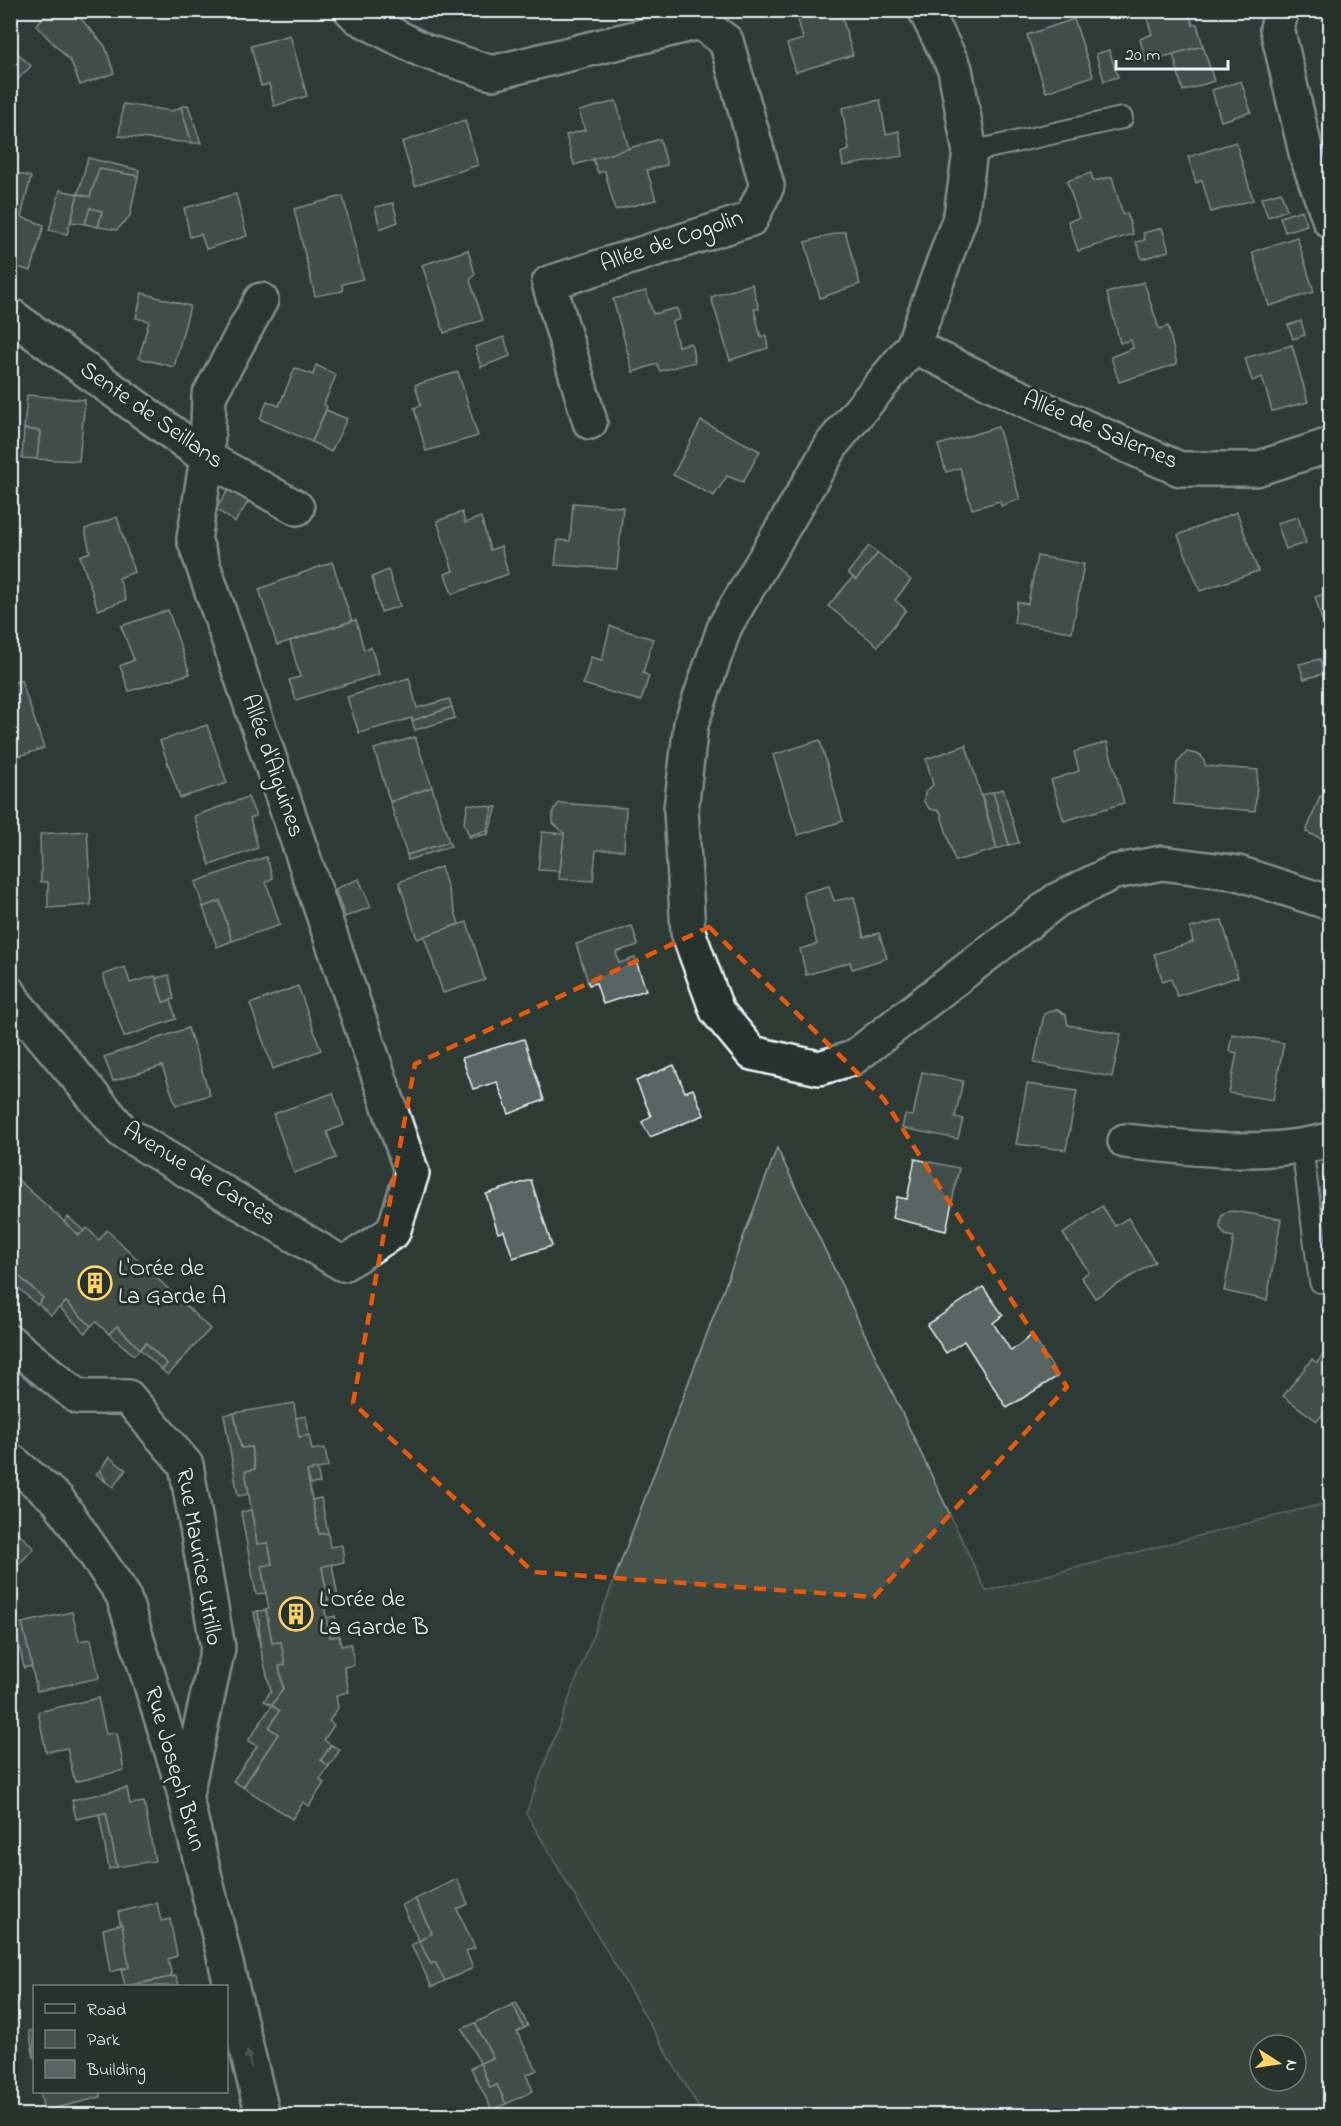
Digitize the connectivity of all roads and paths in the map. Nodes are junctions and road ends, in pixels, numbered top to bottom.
1 (351, 10) edge
2 (925, 10) edge
3 (1282, 10) edge
4 (1122, 118) dead end
5 (970, 152) junction
6 (1330, 221) edge
7 (261, 300) dead end
8 (10, 315) edge
9 (913, 346) junction
10 (590, 422) dead end
11 (1330, 445) edge
12 (207, 458) junction
13 (297, 508) dead end
14 (1330, 903) edge
15 (10, 994) edge
16 (1125, 1141) dead end
17 (1316, 1144) edge
18 (393, 1232) joint
19 (1320, 1282) dead end
20 (10, 1342) edge
21 (10, 1460) edge
22 (185, 1798) junction
23 (263, 2115) edge

1 - 10 street, Allée de Cogolin
2 - 5 street
3 - 6 street
4 - 5 lane
5 - 9 street
7 - 12 street, Allée d'Aiguines
8 - 12 street, Sente de Seillans
9 - 11 street, Allée de Salernes
9 - 14 street
12 - 13 street, Sente de Seillans
12 - 18 street, Allée d'Aiguines
15 - 18 street, Avenue de Carcès
16 - 17 street
17 - 19 lane
20 - 22 street, Rue Maurice Utrillo
21 - 22 street, Rue Joseph Brun
23 -> 22 street, Rue Joseph Brun

